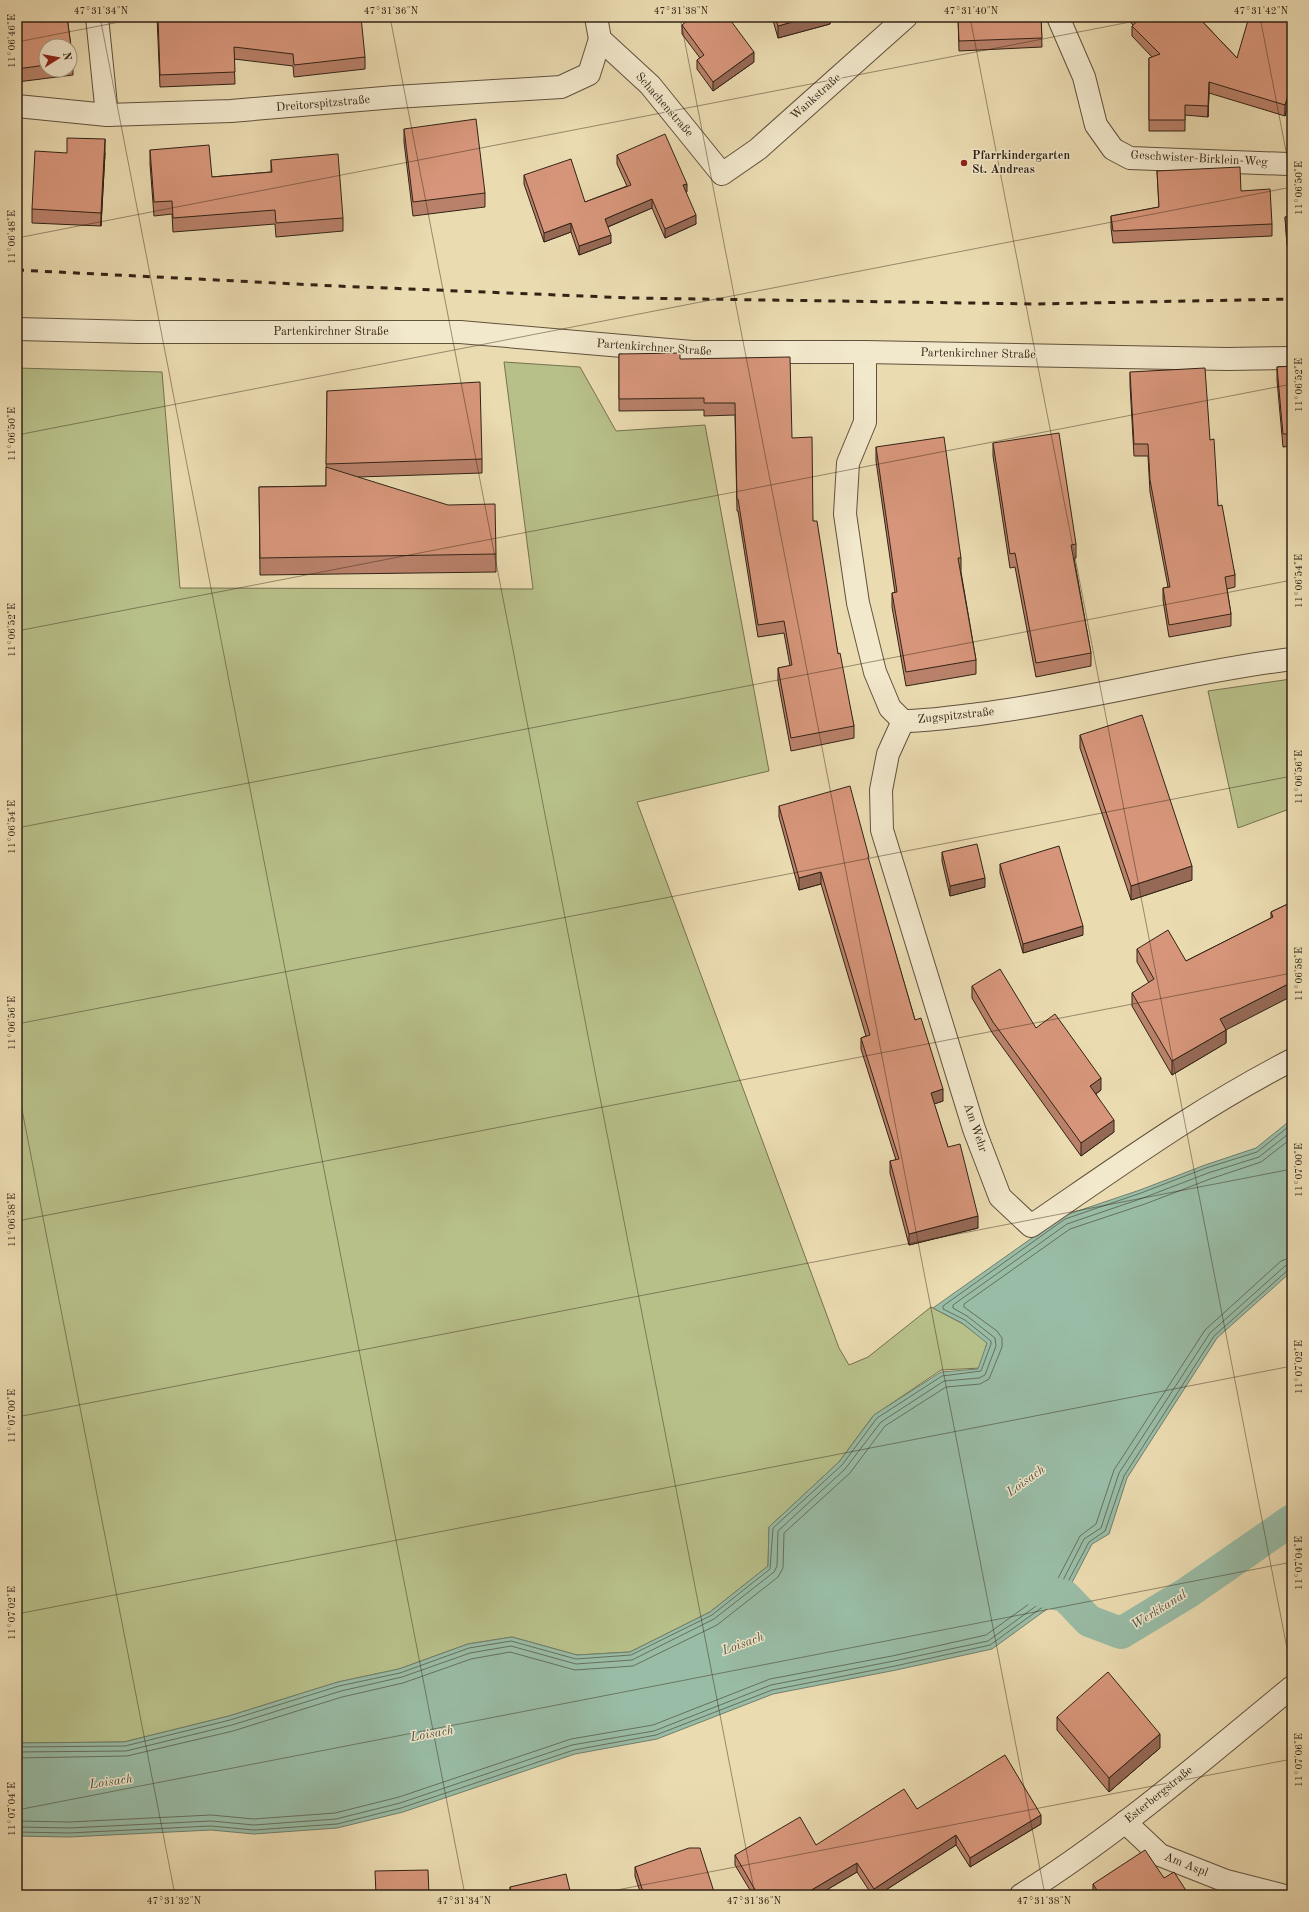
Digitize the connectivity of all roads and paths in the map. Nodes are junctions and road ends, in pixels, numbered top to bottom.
1 (97, 17) edge
2 (596, 17) edge
3 (906, 17) edge
4 (1058, 17) edge
5 (600, 39) junction
6 (17, 106) edge
7 (107, 115) junction
8 (1288, 164) dead end
9 (722, 174) joint
10 (17, 329) edge
11 (865, 352) junction
12 (1292, 358) edge
13 (1292, 659) edge
14 (903, 721) junction
15 (1292, 1060) edge
16 (1292, 1687) edge
17 (1125, 1822) junction
18 (1021, 1895) edge
19 (1281, 1895) edge

1 - 7 street
2 - 5 street
3 - 9 street, Wankstraße
4 - 8 street, Geschwister-Birklein-Weg
5 - 7 street, Dreitorspitzstraße
5 - 9 street, Schachenstraße
6 - 7 street, Dreitorspitzstraße
10 - 11 street, Partenkirchner Straße
11 - 12 street, Partenkirchner Straße
11 - 14 street, Zugspitzstraße
13 - 14 street, Zugspitzstraße
14 - 15 street, Am Wehr
16 - 17 street, Esterbergstraße
17 - 18 street, Esterbergstraße
17 - 19 street, Am Aspl

